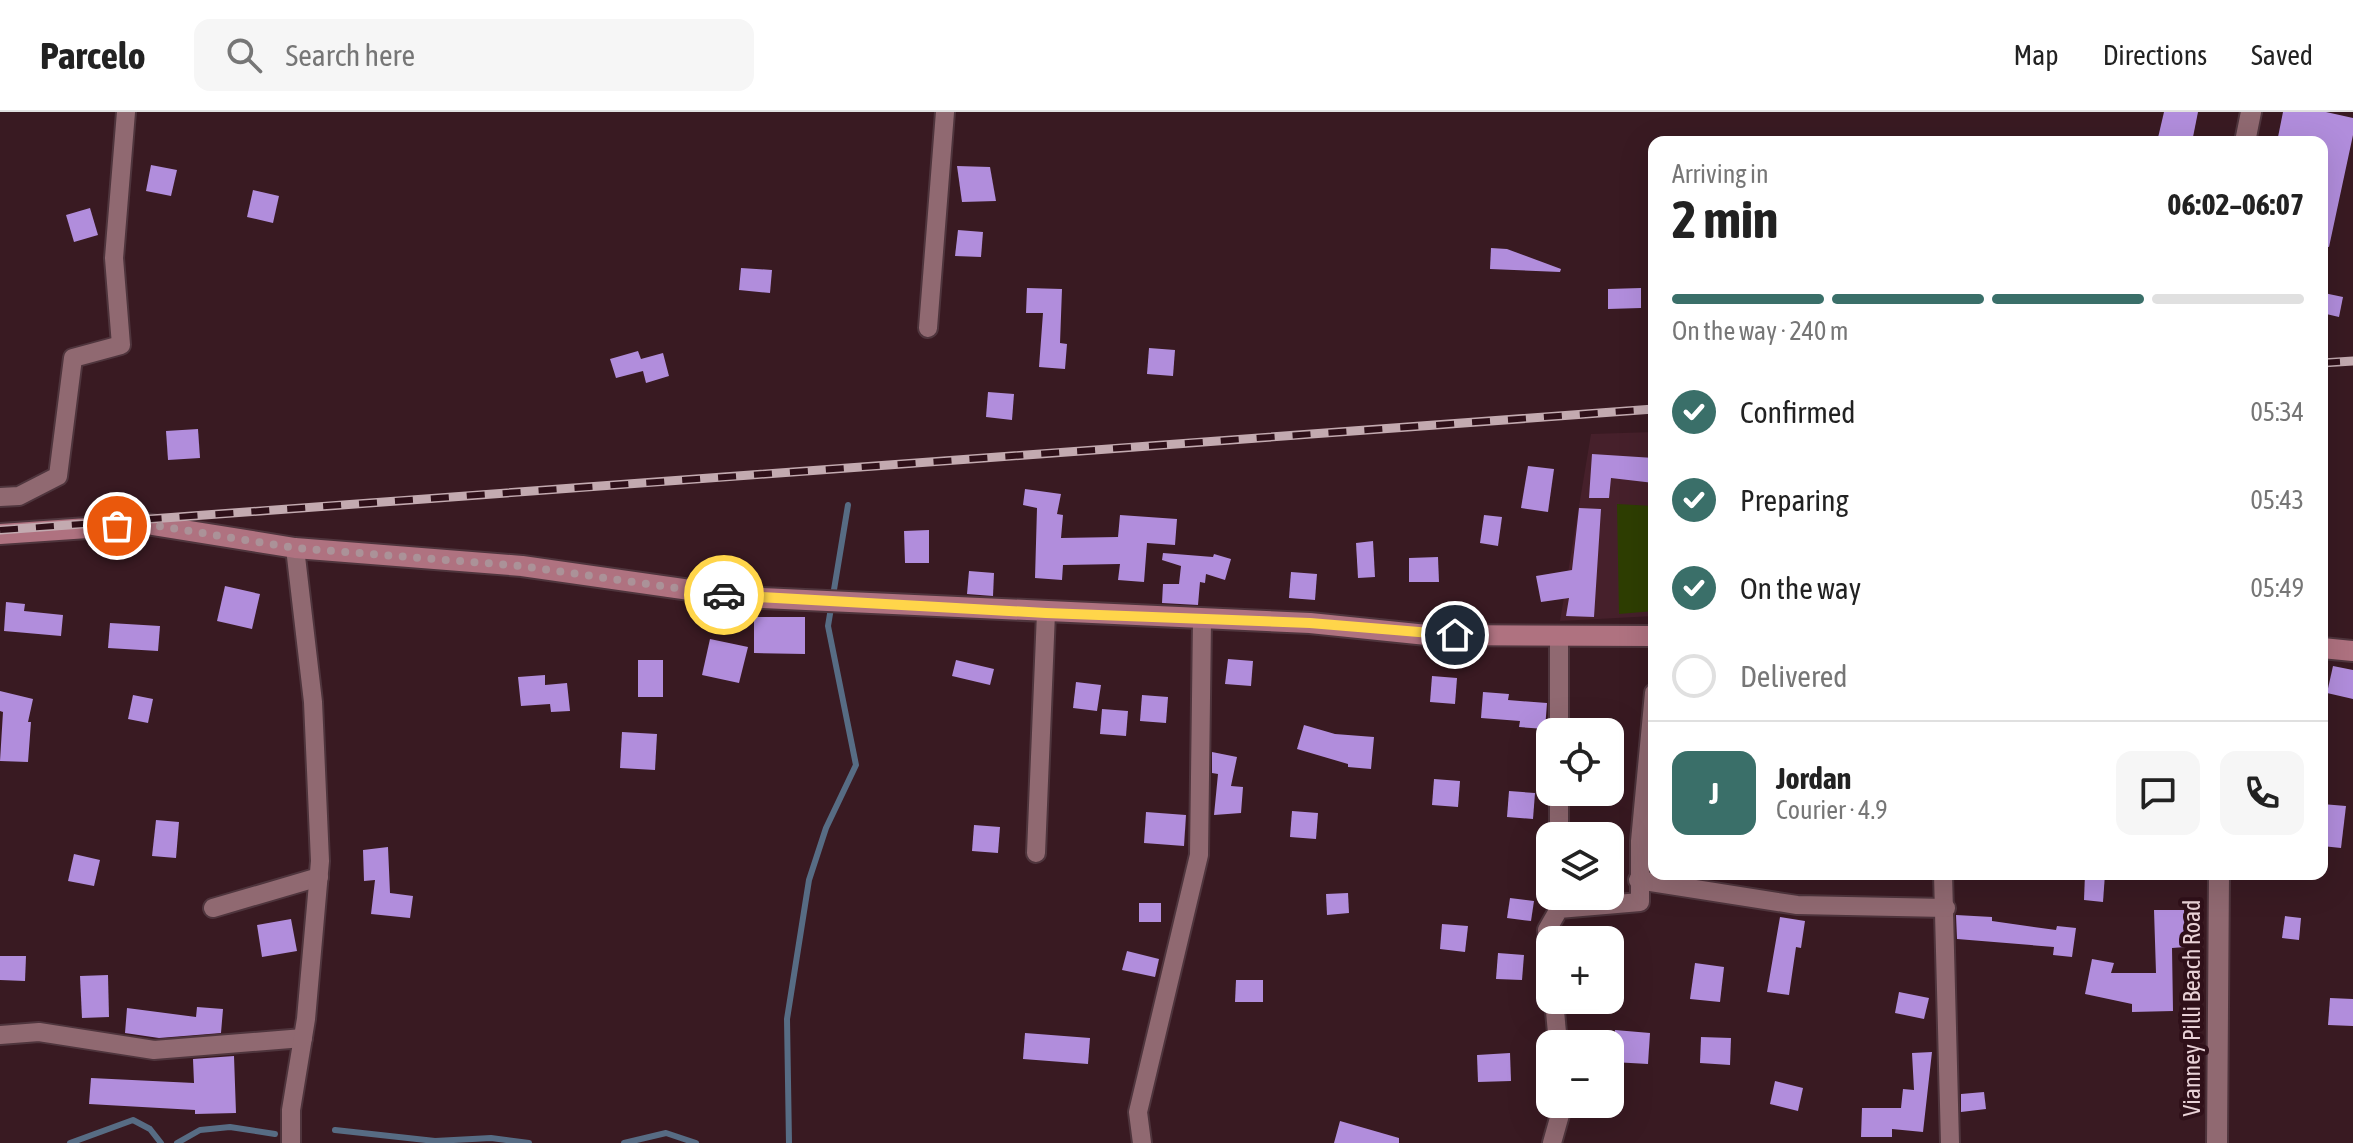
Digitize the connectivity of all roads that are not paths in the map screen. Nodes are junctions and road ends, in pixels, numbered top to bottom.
1 (126, 112) edge
2 (945, 112) edge
3 (2251, 112) edge
4 (2246, 136) edge
5 (928, 328) dead end
6 (0, 497) edge
7 (0, 534) edge
8 (295, 548) junction
9 (1046, 613) junction
10 (1202, 621) junction
11 (1559, 636) junction
12 (1648, 636) edge
13 (2328, 649) edge
14 (2353, 651) edge
15 (1559, 718) edge
16 (1648, 763) edge
17 (1036, 853) dead end
18 (319, 877) junction
19 (1638, 880) junction
20 (1944, 880) edge
21 (2219, 880) edge
22 (1624, 902) edge
23 (213, 908) dead end
24 (1946, 908) junction
25 (0, 1035) edge
26 (303, 1038) junction
27 (1559, 1118) edge
28 (291, 1143) edge
29 (1142, 1143) edge
30 (1552, 1143) edge
31 (1950, 1143) edge
32 (2217, 1143) edge

1 - 6 street
2 - 5 street
3 - 4 street
7 - 8 main road
8 - 9 main road
8 - 18 street
9 - 10 main road
9 - 17 street
10 - 11 main road
10 - 29 street
11 - 12 main road
11 - 15 street
13 - 14 main road
16 - 19 street
18 - 23 street
18 - 26 street
19 - 22 street
19 - 24 street
20 - 24 street
21 - 32 street, Vianney Pilli Beach Road
24 - 31 street
25 - 26 street
26 - 28 street
27 - 30 street

